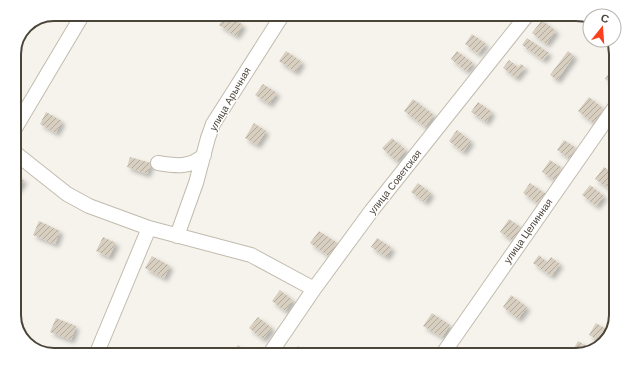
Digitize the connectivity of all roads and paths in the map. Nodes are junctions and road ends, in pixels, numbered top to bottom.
1 (79, 21) edge
2 (278, 21) edge
3 (522, 21) edge
4 (609, 116) edge
5 (21, 118) edge
6 (204, 155) junction
7 (21, 158) edge
8 (158, 163) dead end
9 (149, 228) junction
10 (177, 236) junction
11 (314, 289) junction
12 (99, 348) edge
13 (274, 348) edge
14 (447, 348) edge

1 - 5 street
2 - 6 street, улица Арычная
3 - 11 street, улица Советская
4 - 14 street, улица Целинная
6 - 8 street
6 - 10 street, улица Арычная
7 - 9 street
9 - 10 street
9 - 12 street
10 - 11 street
11 - 13 street, улица Советская

